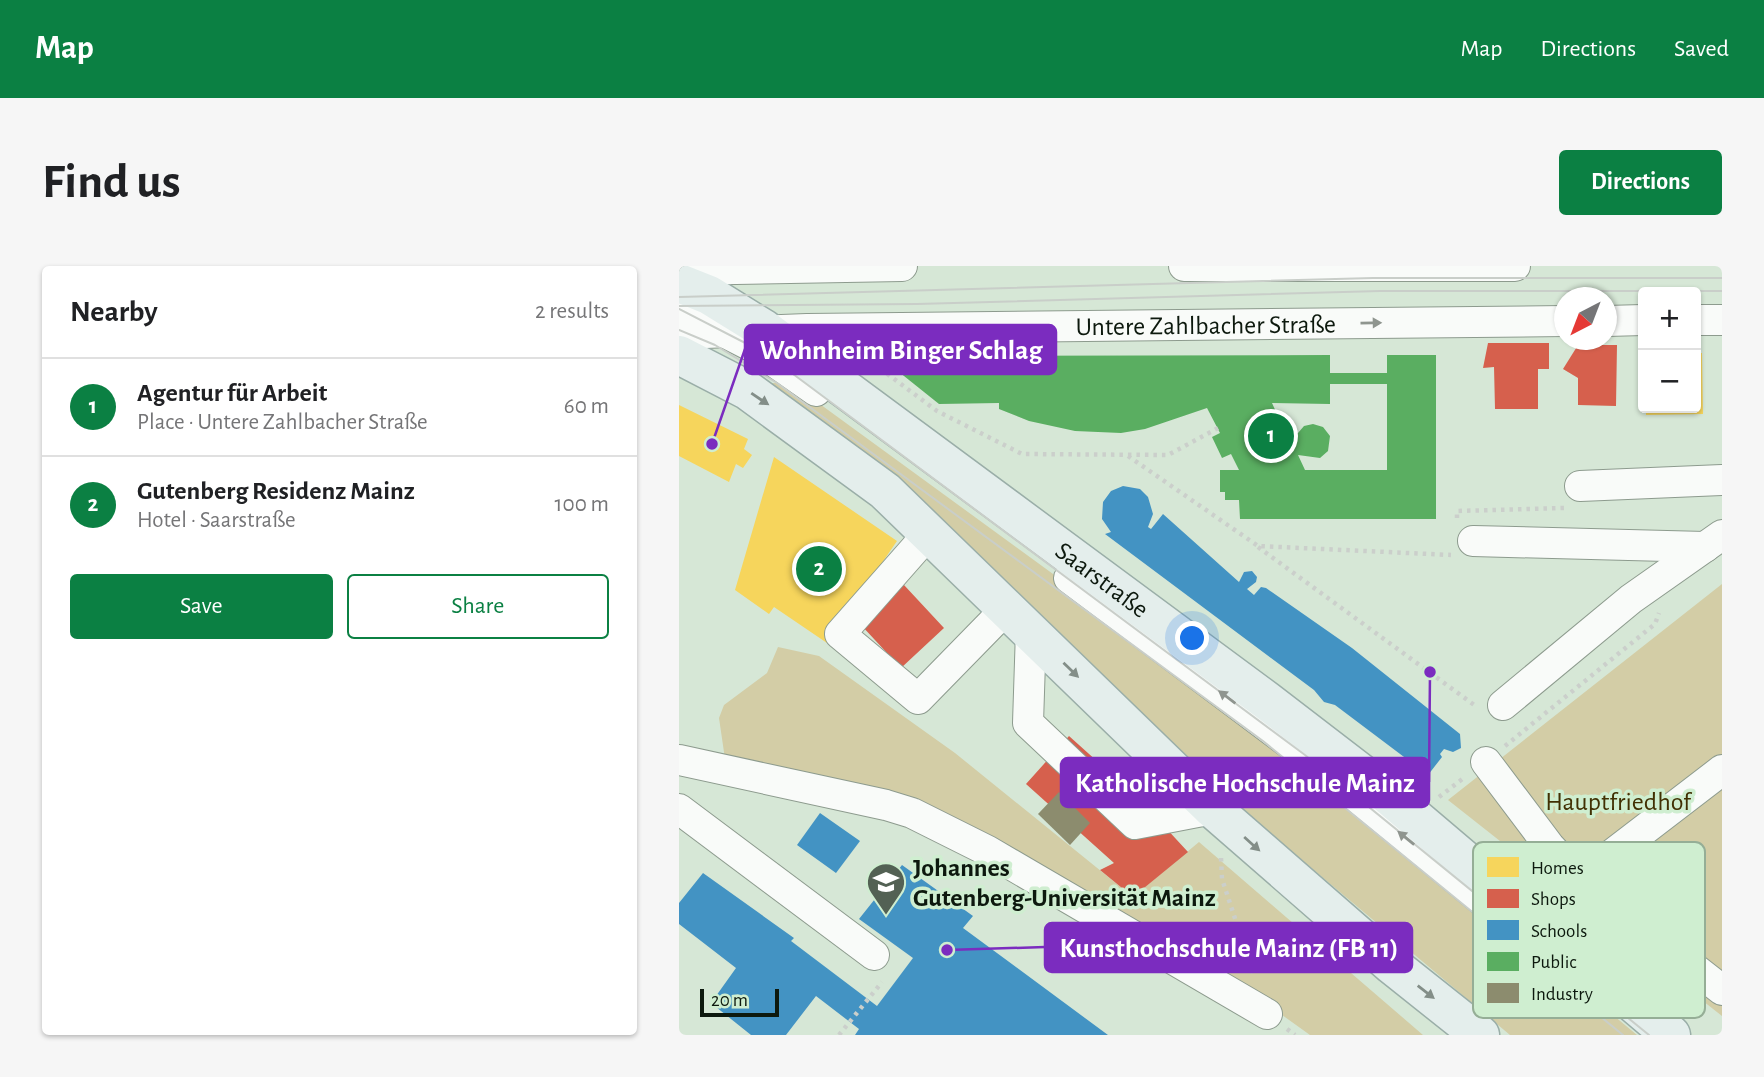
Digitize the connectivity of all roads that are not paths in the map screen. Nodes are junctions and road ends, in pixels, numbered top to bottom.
1 (902, 266) edge
2 (1184, 266) edge
3 (1515, 266) edge
4 (679, 270) edge
5 (679, 283) edge
6 (679, 309) edge
7 (1638, 320) edge
8 (1701, 320) edge
9 (1722, 320) edge
10 (1554, 321) edge
11 (1617, 321) edge
12 (764, 329) junction
13 (723, 331) junction
14 (679, 334) edge
15 (679, 355) edge
16 (1722, 480) edge
17 (1578, 497) road end
18 (929, 533) junction
19 (1462, 539) road end
20 (1714, 541) edge
21 (1019, 620) junction
22 (1503, 705) road end
23 (679, 760) edge
24 (1486, 762) road end
25 (1722, 770) edge
26 (679, 809) edge
27 (1213, 809) junction
28 (1546, 842) edge
29 (1628, 842) edge
30 (1473, 867) edge
31 (1473, 892) edge
32 (874, 955) dead end
33 (1705, 977) edge
34 (1722, 990) edge
35 (1267, 1014) road end
36 (1628, 1018) edge
37 (1651, 1018) edge
38 (1480, 1035) edge
39 (1649, 1035) edge
40 (1671, 1035) edge

1 - 4 street
2 - 3 street
5 - 12 main road, Saarstraße
6 - 13 street, Saarstraße
7 - 11 street
8 - 9 street
12 -> 10 street, Untere Zahlbacher Straße
12 - 13 street, Untere Zahlbacher Straße
12 - 30 main road, Saarstraße
13 - 14 street, Untere Zahlbacher Straße
31 -> 13 street, Saarstraße
15 -> 18 main road
16 - 17 street
18 - 21 main road
18 - 21 street
19 - 20 street
20 - 22 street
21 -> 27 main road
21 - 27 street
23 - 35 street
24 - 28 street
25 - 29 street
26 - 32 street
27 -> 38 main road
33 - 34 street
39 -> 36 street, Saarstraße
37 - 40 main road, Saarstraße

